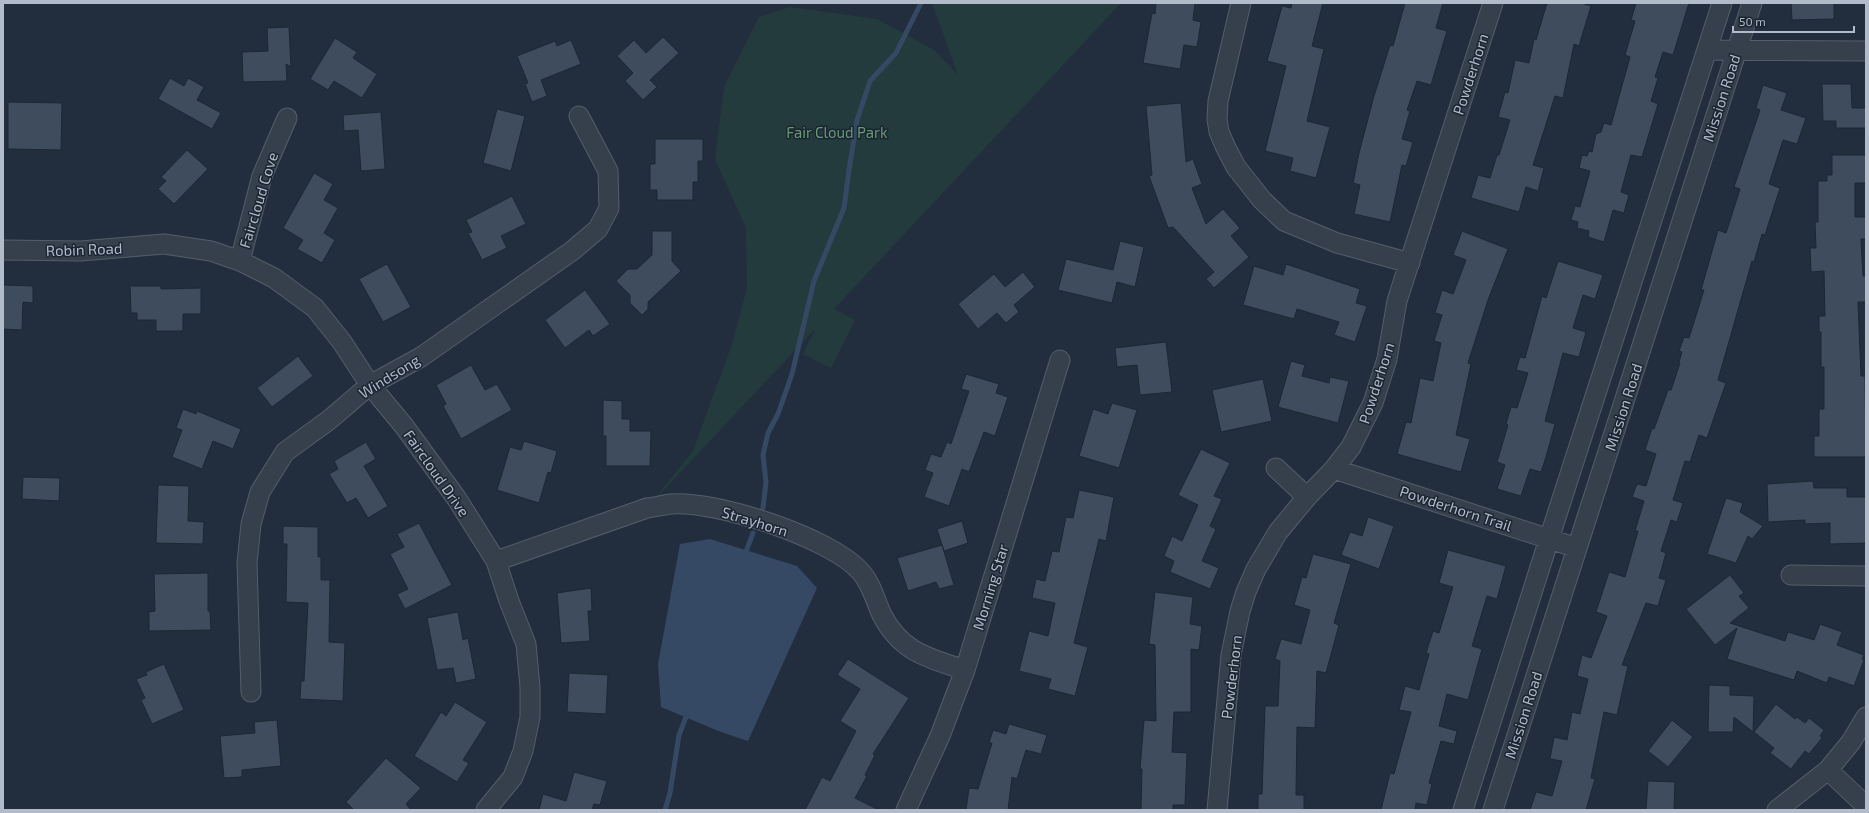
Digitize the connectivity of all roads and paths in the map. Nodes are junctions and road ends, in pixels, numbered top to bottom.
1 (1241, 3) edge
2 (1493, 3) edge
3 (1722, 3) edge
4 (1752, 3) edge
5 (1707, 50) junction
6 (1736, 50) junction
7 (1866, 52) edge
8 (579, 116) dead end
9 (287, 118) dead end
10 (164, 244) joint
11 (3, 250) edge
12 (240, 261) junction
13 (1410, 263) junction
14 (1635, 276) junction
15 (1662, 284) junction
16 (1060, 360) dead end
17 (370, 385) junction
18 (1276, 468) dead end
19 (1334, 469) junction
20 (1307, 497) junction
21 (1549, 538) junction
22 (1577, 548) junction
23 (496, 561) junction
24 (1791, 575) dead end
25 (1866, 576) edge
26 (965, 670) junction
27 (251, 692) dead end
28 (1866, 717) edge
29 (1828, 770) junction
30 (1866, 806) edge
31 (486, 810) edge
32 (906, 810) edge
33 (1217, 810) edge
34 (1464, 810) edge
35 (1493, 810) edge
36 (1777, 810) edge

1 - 13 street
2 - 13 street, Powderhorn
3 - 5 street, Mission Road
4 - 6 street, Mission Road
5 - 6 street
5 - 14 street, Mission Road
6 - 7 street
6 - 15 street, Mission Road
8 - 17 street, Windsong
9 - 12 street, Faircloud Cove
10 - 11 street, Robin Road
10 - 12 street, Faircloud Drive
12 - 17 street, Faircloud Drive
13 - 19 street, Powderhorn
14 - 15 street
14 - 21 street, Mission Road
15 - 22 street, Mission Road
16 - 26 street, Morning Star
17 - 23 street, Faircloud Drive
17 - 27 street, Windsong
18 - 20 street
19 - 20 street, Powderhorn
19 - 21 street, Powderhorn Trail
20 - 33 street, Powderhorn
21 - 22 street, Powderhorn Trail
21 - 34 street, Mission Road
22 - 35 street, Mission Road
23 - 26 street, Strayhorn
23 - 31 street, Faircloud Drive
24 - 25 street
26 - 32 street, Morning Star
28 - 29 street
29 - 30 street
29 - 36 street

